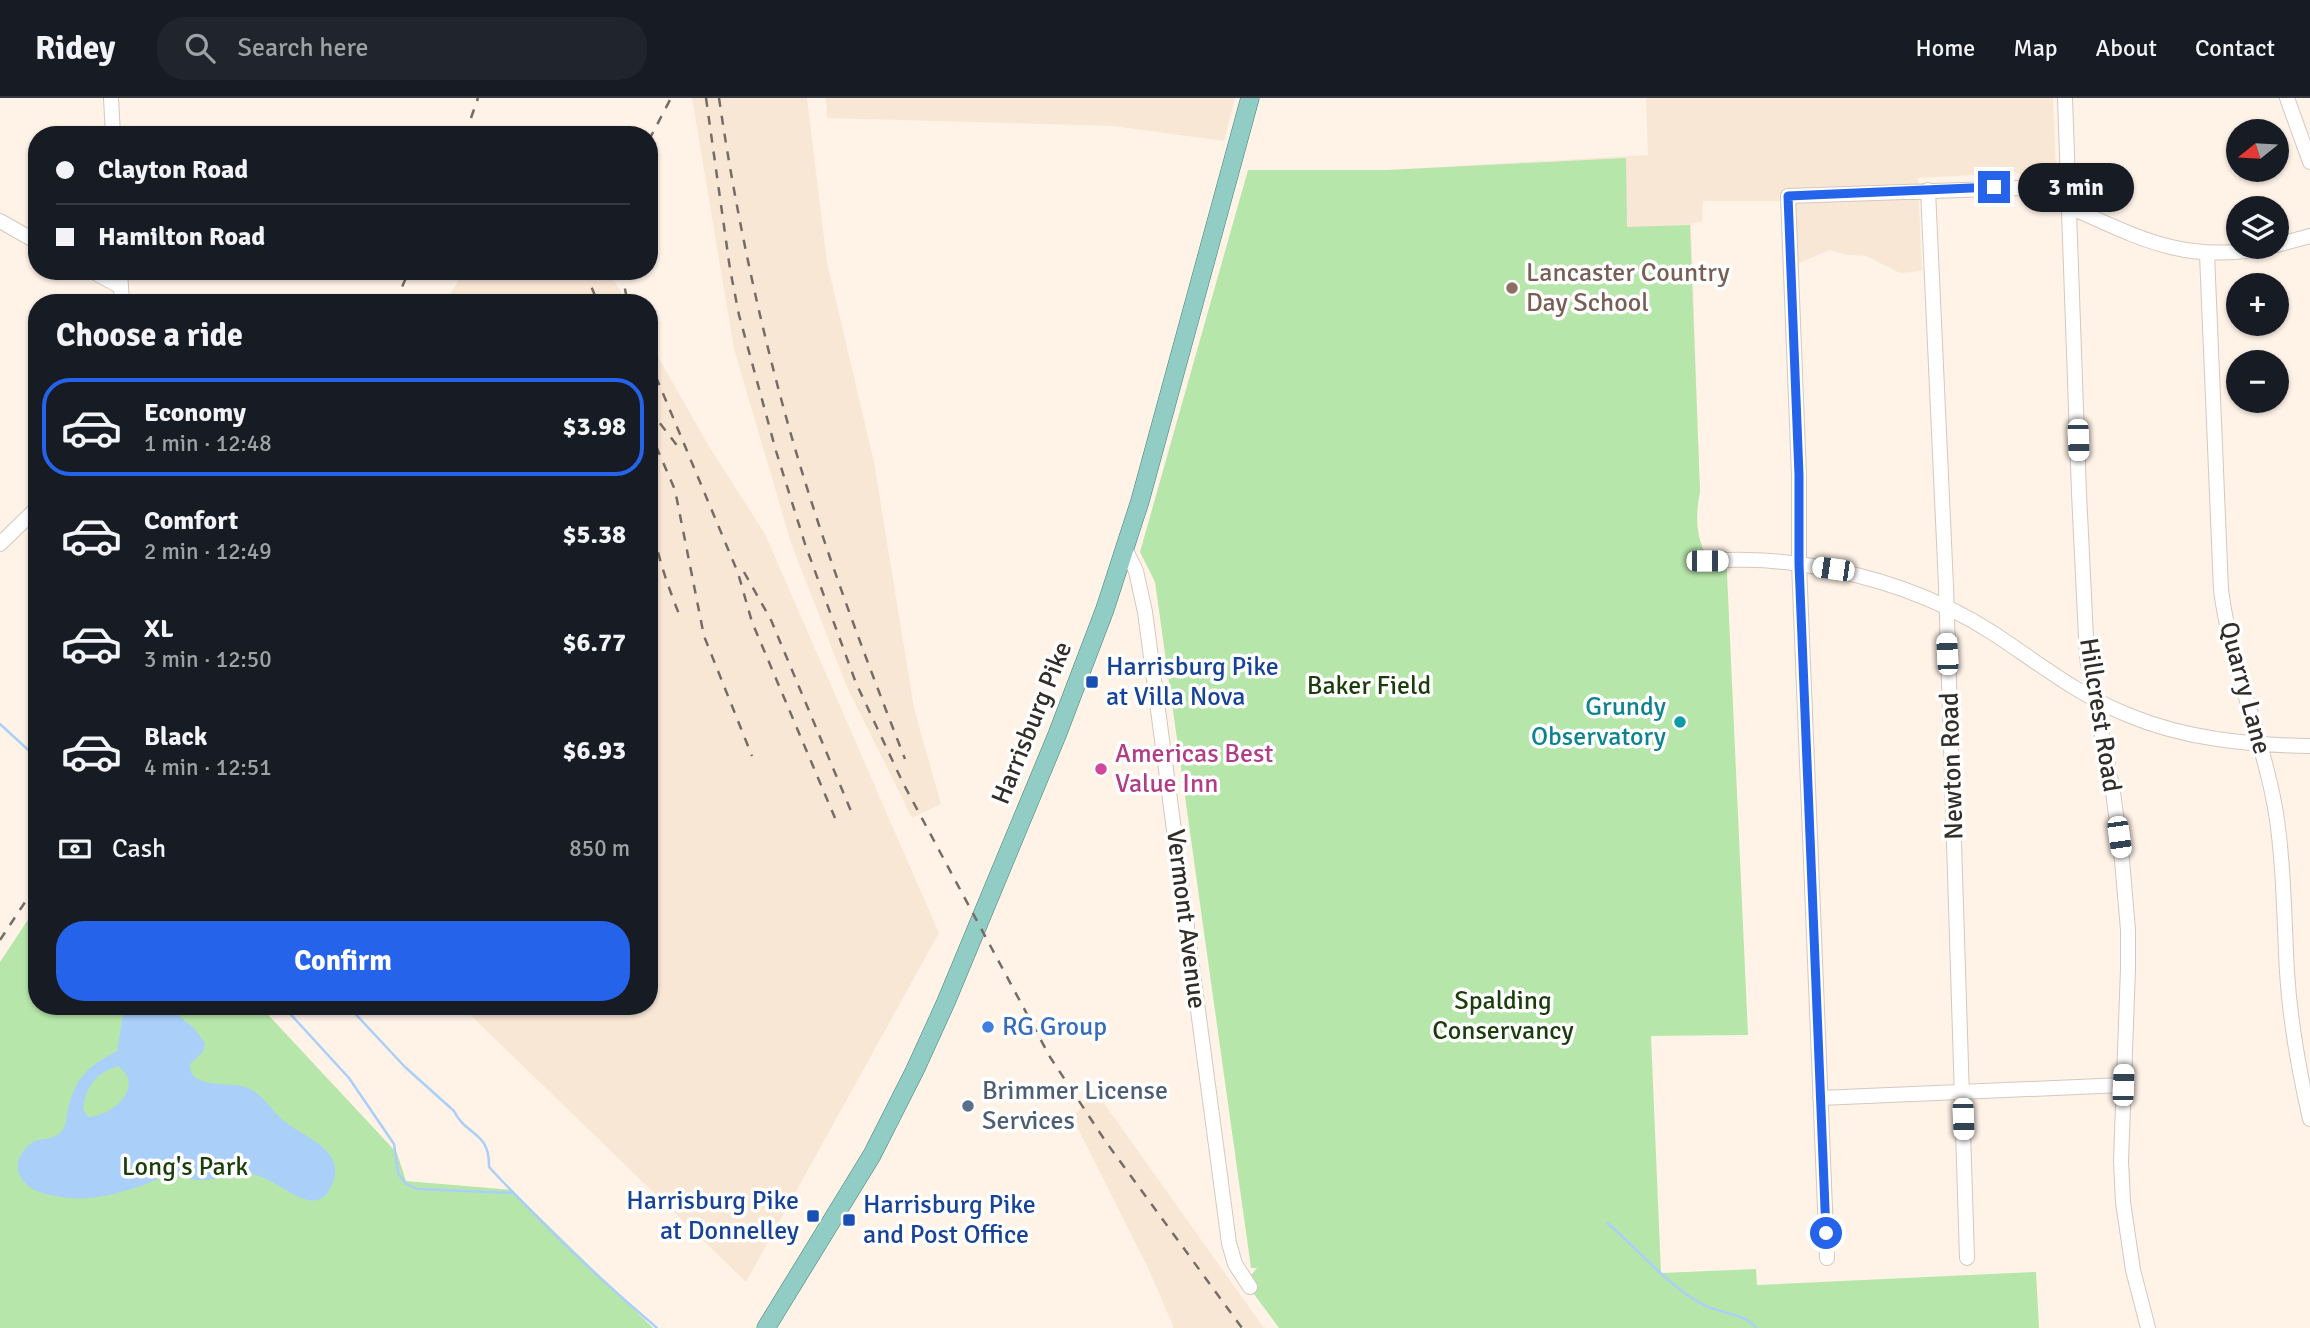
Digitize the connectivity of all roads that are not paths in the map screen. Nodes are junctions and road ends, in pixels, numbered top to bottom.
1 (111, 98) edge
2 (1250, 98) edge
3 (2065, 98) edge
4 (2287, 98) edge
5 (113, 126) edge
6 (2310, 162) edge
7 (1928, 190) junction
8 (2069, 203) junction
9 (0, 221) edge
10 (2310, 236) edge
11 (28, 237) edge
12 (2289, 242) edge
13 (2226, 253) edge
14 (2207, 254) junction
15 (108, 280) edge
16 (121, 280) edge
17 (121, 287) junction
18 (121, 294) edge
19 (28, 517) edge
20 (0, 544) edge
21 (1125, 549) junction
22 (1694, 564) dead end
23 (1799, 564) junction
24 (1945, 606) junction
25 (2094, 699) junction
26 (2259, 744) junction
27 (2310, 746) edge
28 (2123, 1085) junction
29 (1962, 1091) junction
30 (1820, 1098) junction
31 (2310, 1119) edge
32 (1827, 1258) dead end
33 (1967, 1258) dead end
34 (1250, 1287) dead end
35 (766, 1328) edge
36 (2148, 1328) edge

1 - 5 street
2 - 21 main road, Harrisburg Pike
3 - 8 street, Hillcrest Road
4 - 6 street
7 - 8 street
7 - 23 street
7 - 24 street, Newton Road
8 - 14 street
8 - 25 street, Hillcrest Road
9 - 11 street
10 - 12 street
13 - 14 street
14 - 26 street, Quarry Lane
15 - 17 street
16 - 17 street
17 - 18 street
19 - 20 street
21 - 34 street, Vermont Avenue
21 - 35 main road, Harrisburg Pike
22 - 23 street
23 - 24 street
23 - 30 street
24 - 25 street
24 - 29 street, Newton Road
25 - 26 street
25 - 28 street, Hillcrest Road
26 - 27 street
26 - 31 street, Quarry Lane
28 - 29 street
28 - 36 street, Hillcrest Road
29 - 30 street
29 - 33 street, Newton Road
30 - 32 street

